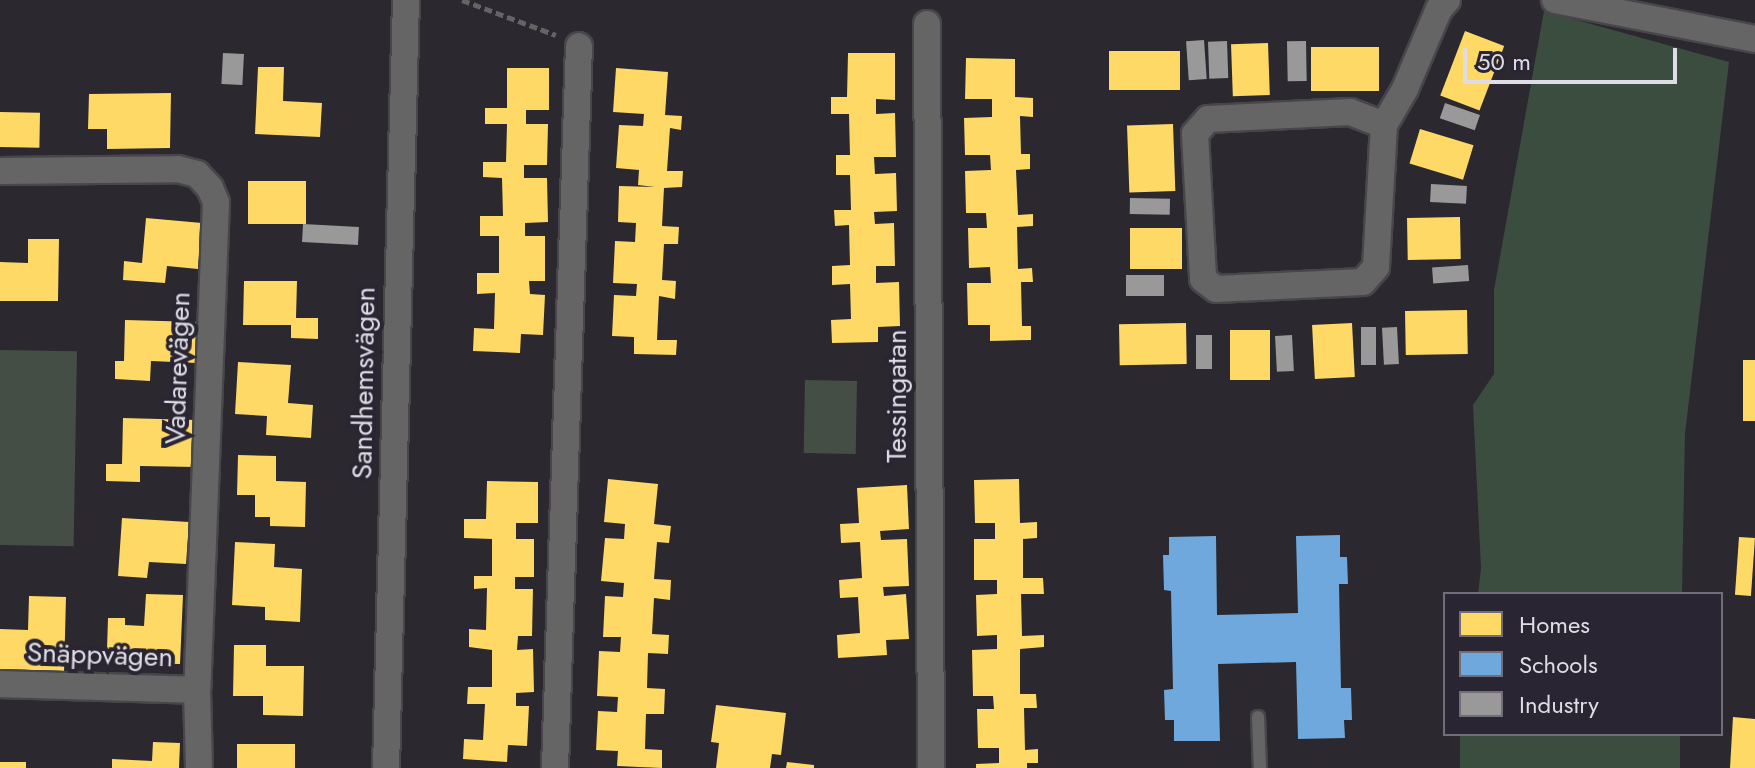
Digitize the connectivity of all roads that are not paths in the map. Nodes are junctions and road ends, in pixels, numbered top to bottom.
1 (406, 0) edge
2 (1447, 0) edge
3 (1555, 0) edge
4 (927, 24) dead end
5 (1755, 39) edge
6 (579, 46) road end
7 (1384, 125) junction
8 (0, 171) edge
9 (0, 684) edge
10 (197, 690) junction
11 (1258, 717) dead end
12 (199, 768) edge
13 (386, 768) edge
14 (555, 768) edge
15 (931, 768) edge
16 (1260, 768) edge

1 - 13 street, Sandhemsvägen
2 - 7 street
3 - 5 street
4 - 15 street, Tessingatan
6 - 14 street
7 - 7 street
8 - 10 street, Vadarevägen
9 - 10 street, Snäppvägen
10 - 12 street, Vadarevägen
11 - 16 lane

